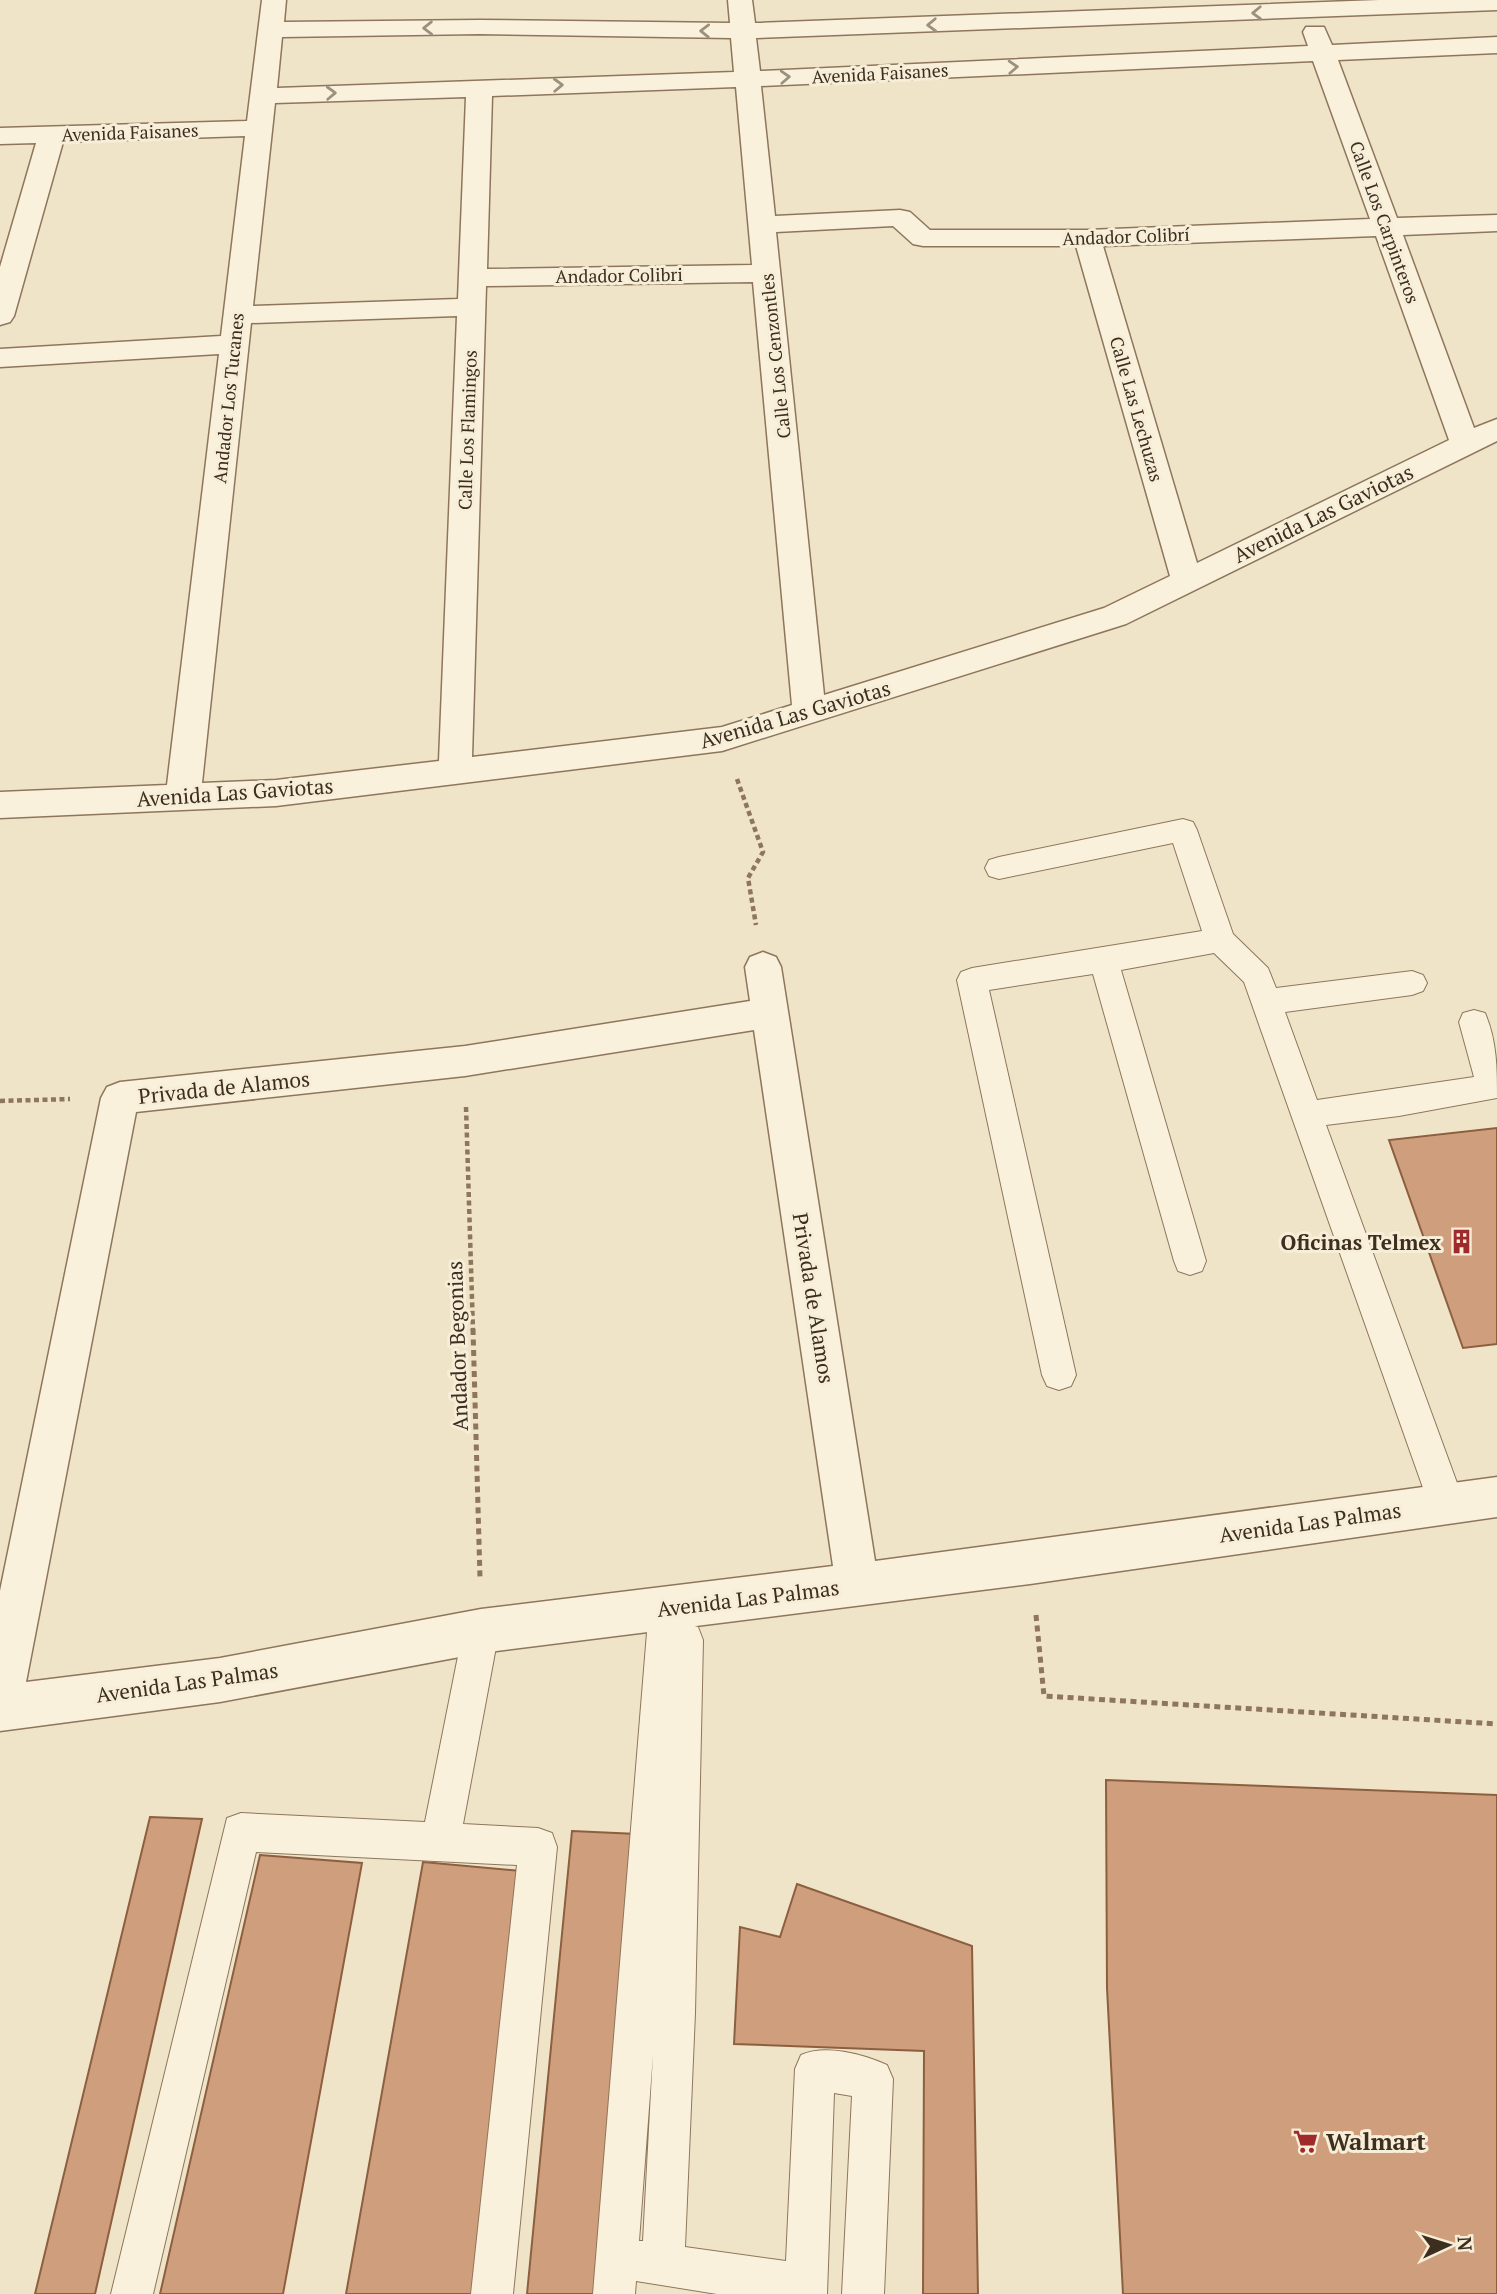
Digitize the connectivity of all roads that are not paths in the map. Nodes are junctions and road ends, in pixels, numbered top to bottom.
1 (274, 0) edge
2 (479, 0) edge
3 (740, 0) edge
4 (1497, 3) edge
5 (1306, 5) edge
6 (479, 27) junction
7 (270, 30) junction
8 (743, 31) junction
9 (1497, 45) edge
10 (1323, 53) junction
11 (747, 79) junction
12 (479, 88) junction
13 (262, 96) junction
14 (259, 128) junction
15 (52, 134) junction
16 (0, 136) edge
17 (1497, 223) edge
18 (762, 225) junction
19 (1387, 228) junction
20 (1087, 238) junction
21 (767, 273) junction
22 (471, 292) junction
23 (238, 315) junction
24 (0, 316) edge
25 (235, 344) junction
26 (0, 358) edge
27 (1497, 429) edge
28 (1465, 443) junction
29 (1187, 581) junction
30 (809, 713) junction
31 (455, 773) junction
32 (183, 797) junction
33 (0, 805) edge
34 (999, 868) dead end
35 (1220, 940) junction
36 (1104, 961) junction
37 (763, 967) dead end
38 (1412, 983) dead end
39 (1265, 1002) junction
40 (770, 1013) junction
41 (1474, 1022) dead end
42 (1306, 1114) junction
43 (1190, 1261) dead end
44 (1059, 1375) dead end
45 (1497, 1497) edge
46 (1446, 1503) junction
47 (857, 1584) junction
48 (676, 1607) junction
49 (481, 1631) junction
50 (0, 1701) edge
51 (0, 1708) edge
52 (441, 1840) junction
53 (663, 2265) junction
54 (616, 2276) edge
55 (806, 2290) edge
56 (132, 2294) edge
57 (492, 2294) edge
58 (863, 2294) edge

1 - 7 street, Andador Los Tucanes
2 - 6 street
3 - 8 street, Calle Los Cenzontles
4 - 5 street
5 -> 8 street
5 - 10 street, Calle Los Carpinteros
6 -> 7 street
8 -> 6 street
7 - 13 street, Andador Los Tucanes
8 - 11 street, Calle Los Cenzontles
9 - 10 street, Avenida Faisanes
11 -> 10 street, Avenida Faisanes
10 - 19 street, Calle Los Carpinteros
12 -> 11 street, Avenida Faisanes
11 - 18 street, Calle Los Cenzontles
13 -> 12 street, Avenida Faisanes
12 - 22 street, Calle Los Flamingos
13 - 14 street, Andador Los Tucanes
14 - 15 street, Avenida Faisanes
14 - 23 street, Andador Los Tucanes
15 - 16 street, Avenida Faisanes
15 - 24 street
17 - 19 street, Andador Colibrí
18 - 20 street, Andador Colibrí
18 - 21 street, Calle Los Cenzontles
19 - 20 street, Andador Colibrí
19 - 28 street, Calle Los Carpinteros
20 - 29 street, Calle Las Lechuzas
21 - 22 street, Andador Colibri
21 - 30 street, Calle Los Cenzontles
22 - 23 street, Andador Colibri
22 - 31 street, Calle Los Flamingos
23 - 25 street, Andador Los Tucanes
25 - 26 street
25 - 32 street, Andador Los Tucanes
27 - 28 street, Avenida Las Gaviotas
28 - 29 street, Avenida Las Gaviotas
29 - 30 street, Avenida Las Gaviotas
30 - 31 street, Avenida Las Gaviotas
31 - 32 street, Avenida Las Gaviotas
32 - 33 street, Avenida Las Gaviotas
34 - 35 lane
35 - 36 lane
35 - 39 lane
36 - 43 lane
36 - 44 lane
37 - 40 street, Privada de Alamos
38 - 39 lane
39 - 42 lane
40 - 47 street, Privada de Alamos
40 - 50 street, Privada de Alamos
41 - 42 lane
42 - 46 lane
45 - 46 street, Avenida Las Palmas
46 - 47 street, Avenida Las Palmas
47 - 48 street, Avenida Las Palmas
48 - 49 street, Avenida Las Palmas
48 - 53 lane
48 - 54 lane
49 - 51 street, Avenida Las Palmas
49 - 52 lane
52 - 56 lane
52 - 57 lane
53 - 54 lane
53 - 55 lane
55 - 58 lane

